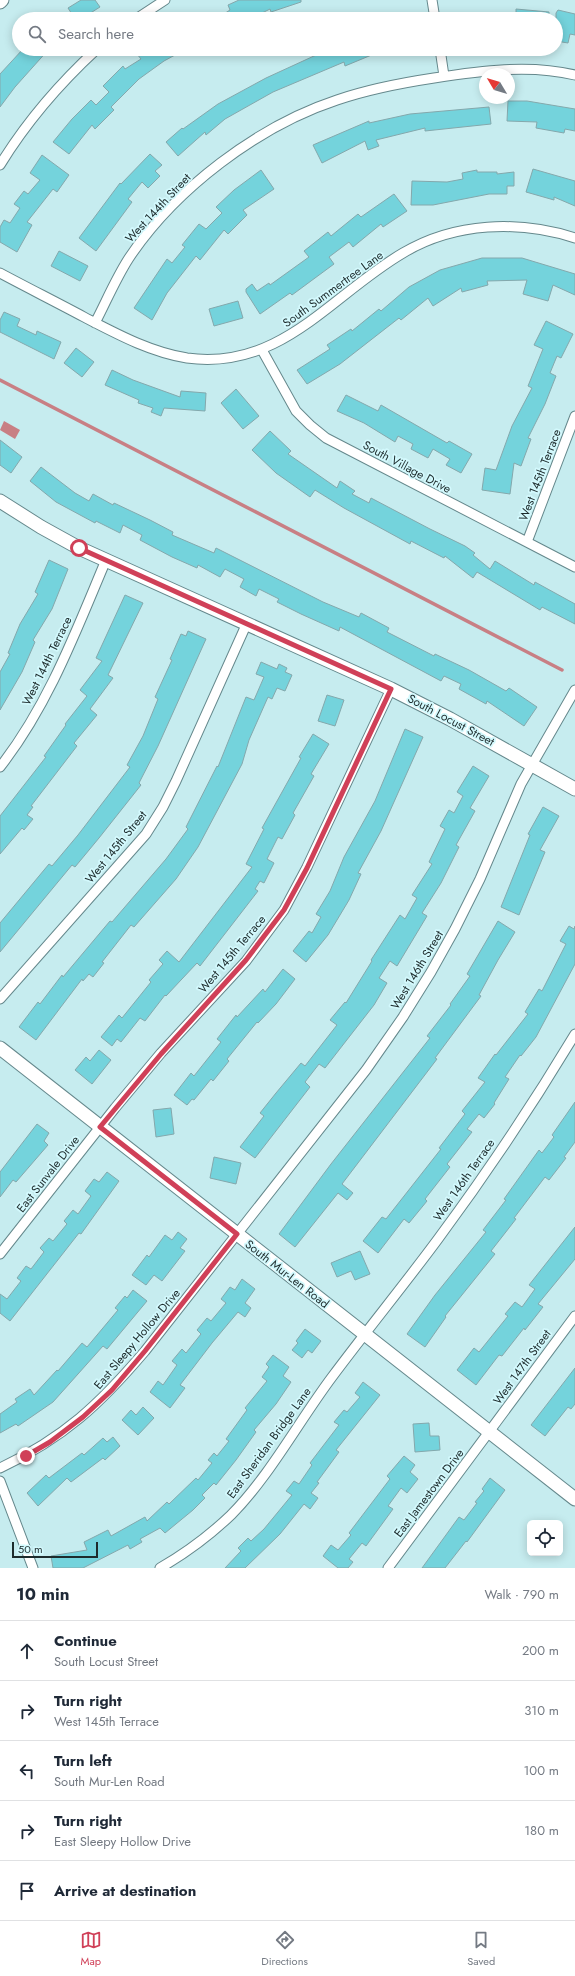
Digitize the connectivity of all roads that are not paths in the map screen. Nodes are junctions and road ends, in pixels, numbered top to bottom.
1 (2, 0) edge
2 (165, 0) edge
3 (432, 0) edge
4 (0, 2) edge
5 (147, 12) edge
6 (434, 12) edge
7 (89, 56) edge
8 (441, 56) edge
9 (575, 75) edge
10 (444, 76) junction
11 (0, 165) edge
12 (575, 238) edge
13 (0, 273) edge
14 (96, 323) junction
15 (262, 350) junction
16 (575, 416) edge
17 (0, 501) edge
18 (527, 542) junction
19 (106, 560) junction
20 (575, 567) edge
21 (247, 623) junction
22 (391, 689) junction
23 (575, 690) edge
24 (532, 765) junction
25 (0, 767) edge
26 (575, 789) edge
27 (0, 999) edge
28 (575, 1034) edge
29 (0, 1048) edge
30 (100, 1127) junction
31 (237, 1234) junction
32 (0, 1254) edge
33 (575, 1316) edge
34 (365, 1335) junction
35 (489, 1432) junction
36 (0, 1468) edge
37 (0, 1481) edge
38 (575, 1499) edge
39 (33, 1568) edge
40 (160, 1568) edge
41 (388, 1568) edge

1 - 4 main road
2 - 5 street
3 - 6 street
7 - 11 street
8 - 10 street
9 - 10 street, West 144th Street
10 - 14 street, West 144th Street
12 - 15 street, South Summertree Lane
13 - 14 street, South Summertree Lane
14 - 15 street, South Summertree Lane
15 - 18 street, South Village Drive
16 - 18 street, West 145th Terrace
17 - 19 main road, South Locust Street
18 - 20 street, South Village Drive
19 - 21 main road, South Locust Street
19 - 25 street, West 144th Terrace
21 - 22 main road, South Locust Street
21 - 27 street, West 145th Street
22 - 24 main road, South Locust Street
22 - 30 street, West 145th Terrace
23 - 24 street, West 146th Street
24 - 26 main road, South Locust Street
24 - 31 street, West 146th Street
28 - 34 street, West 146th Terrace
29 - 30 main road, South Mur-Len Road
30 - 31 main road, South Mur-Len Road
30 - 32 street, East Sunvale Drive
31 - 34 main road, South Mur-Len Road
31 - 36 street, East Sleepy Hollow Drive
33 - 35 street, West 147th Street
34 - 35 main road, South Mur-Len Road
34 - 40 street, East Sheridan Bridge Lane
35 - 38 main road, South Mur-Len Road
35 - 41 street, East Jamestown Drive
37 - 39 street

